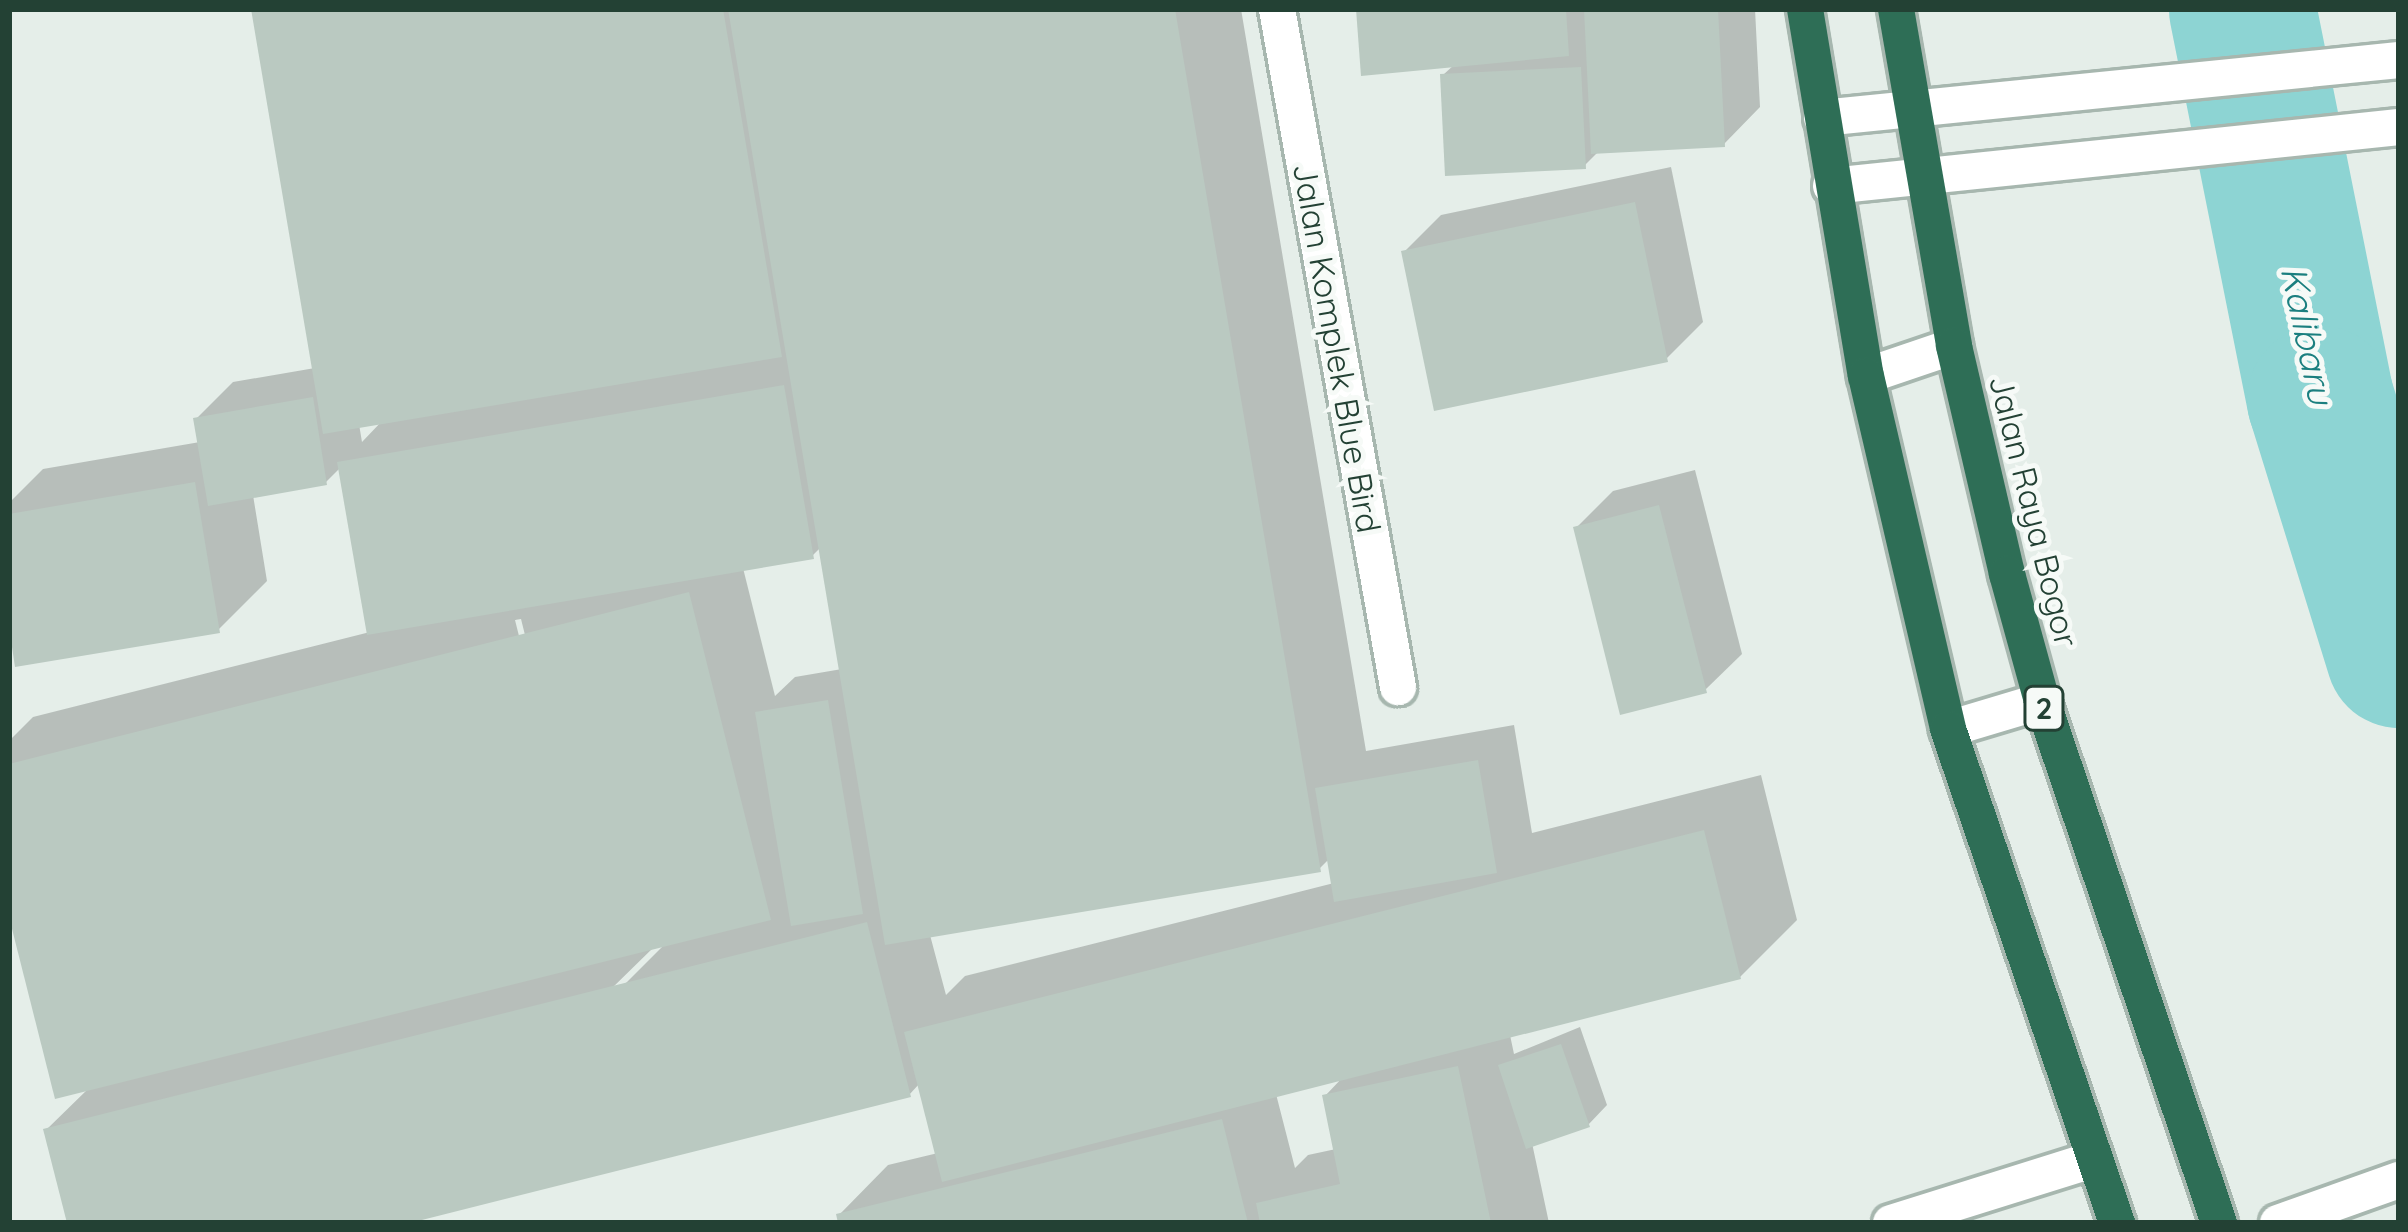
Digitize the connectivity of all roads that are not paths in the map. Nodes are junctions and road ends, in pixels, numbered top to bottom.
1 (1276, 9) edge
2 (1805, 9) edge
3 (1896, 9) edge
4 (2399, 60) edge
5 (1913, 111) junction
6 (1822, 118) junction
7 (2382, 130) edge
8 (1924, 177) junction
9 (1832, 185) junction
10 (1954, 346) junction
11 (1866, 376) junction
12 (1398, 687) dead end
13 (2042, 701) junction
14 (1948, 729) junction
15 (2092, 1160) junction
16 (2399, 1180) edge
17 (1891, 1223) edge
18 (2117, 1223) edge
19 (2219, 1223) edge
20 (2278, 1223) edge

1 - 12 street, Jalan Komplek Blue Bird
2 - 6 highway
3 - 5 highway, Jalan Raya Bogor / 2
4 - 5 street
5 - 6 street
5 - 8 highway, Jalan Raya Bogor / 2
6 - 9 highway
7 - 8 street
8 - 9 street
8 - 10 highway, Jalan Raya Bogor / 2
9 - 11 highway
10 - 11 street
10 - 13 highway, Jalan Raya Bogor / 2
11 - 14 highway
13 - 14 street
13 - 19 highway, Jalan Raya Bogor / 2
14 - 15 highway
15 - 17 street
15 - 18 highway
16 - 20 street

